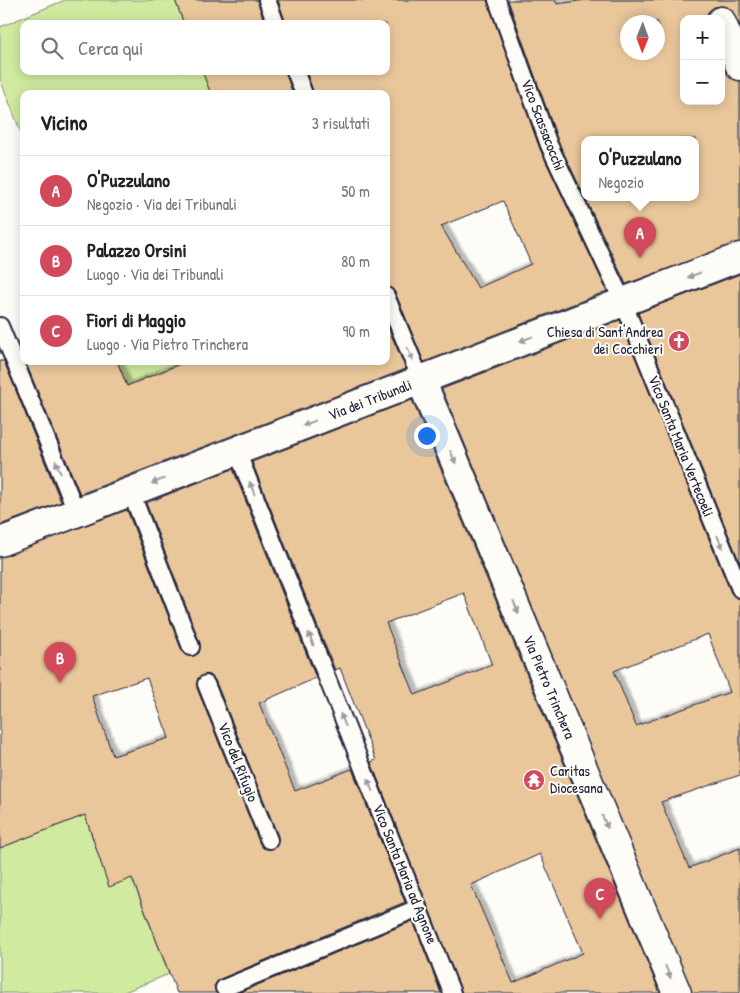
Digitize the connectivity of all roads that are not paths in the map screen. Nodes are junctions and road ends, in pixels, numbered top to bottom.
1 (266, 0) edge
2 (497, 0) edge
3 (712, 0) edge
4 (719, 15) edge
5 (274, 20) edge
6 (725, 30) edge
7 (740, 66) edge
8 (297, 75) edge
9 (302, 90) edge
10 (740, 258) edge
11 (623, 302) junction
12 (390, 306) edge
13 (0, 326) edge
14 (421, 380) junction
15 (237, 451) junction
16 (131, 492) junction
17 (77, 513) junction
18 (0, 542) edge
19 (740, 589) edge
20 (191, 647) dead end
21 (206, 684) dead end
22 (269, 840) dead end
23 (418, 908) junction
24 (224, 988) dead end
25 (452, 993) edge
26 (677, 993) edge

1 - 5 lane
2 - 11 lane, Vico Scassacocchi
3 - 4 street
6 - 7 street
8 - 9 lane
10 -> 11 street, Via dei Tribunali
11 -> 14 street, Via dei Tribunali
11 -> 19 lane, Vico Santa Maria Vertecoeli
12 -> 14 lane
17 -> 13 lane
14 -> 15 street, Via dei Tribunali
14 -> 26 street, Via Pietro Trinchera
15 -> 16 street, Via dei Tribunali
23 -> 15 lane, Vico Santa Maria ad Agnone
16 - 17 street, Via dei Tribunali
16 - 20 lane
17 - 18 street, Via dei Tribunali
21 - 22 lane, Vico del Rifugio
23 - 24 lane
23 - 25 lane, Vico Santa Maria ad Agnone

